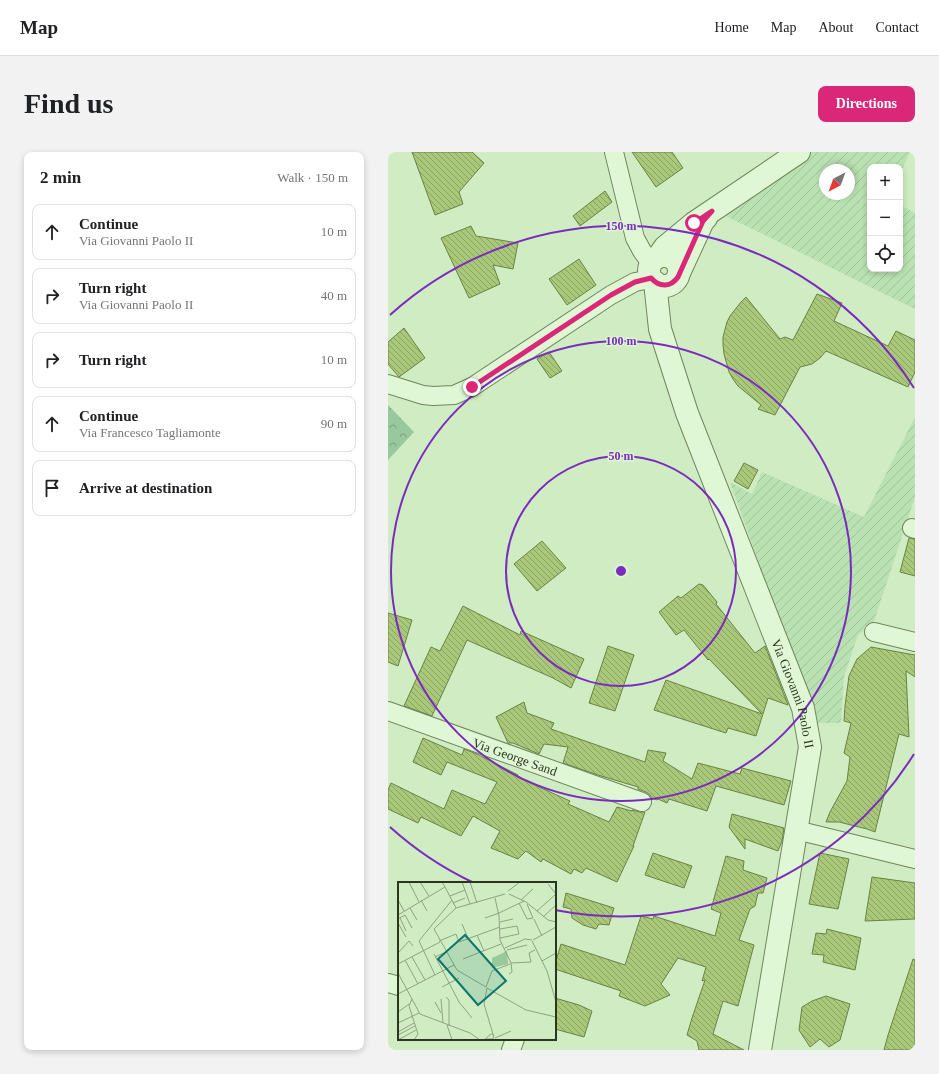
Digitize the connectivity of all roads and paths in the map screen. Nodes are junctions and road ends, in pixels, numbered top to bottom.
1 (614, 152) edge
2 (799, 152) edge
3 (712, 211) junction
4 (654, 270) junction
5 (678, 276) junction
6 (667, 354) junction
7 (388, 384) edge
8 (874, 632) dead end
9 (915, 642) edge
10 (388, 711) edge
11 (642, 802) dead end
12 (796, 830) junction
13 (915, 859) edge
14 (388, 983) edge
15 (398, 986) edge
16 (515, 1040) edge
17 (511, 1050) edge
18 (760, 1050) edge

1 - 4 street
2 - 3 street, Via Giovanni Paolo II
3 - 4 street, Via Giovanni Paolo II
3 - 5 street, Via Giovanni Paolo II
4 - 5 street
4 - 6 street, Via Giovanni Paolo II
4 - 7 street
5 - 6 street, Via Giovanni Paolo II
6 - 12 street, Via Giovanni Paolo II
8 - 9 street
10 - 11 street, Via George Sand
12 - 13 street
12 - 18 street, Via Giovanni Paolo II
14 - 15 street
16 - 17 street

